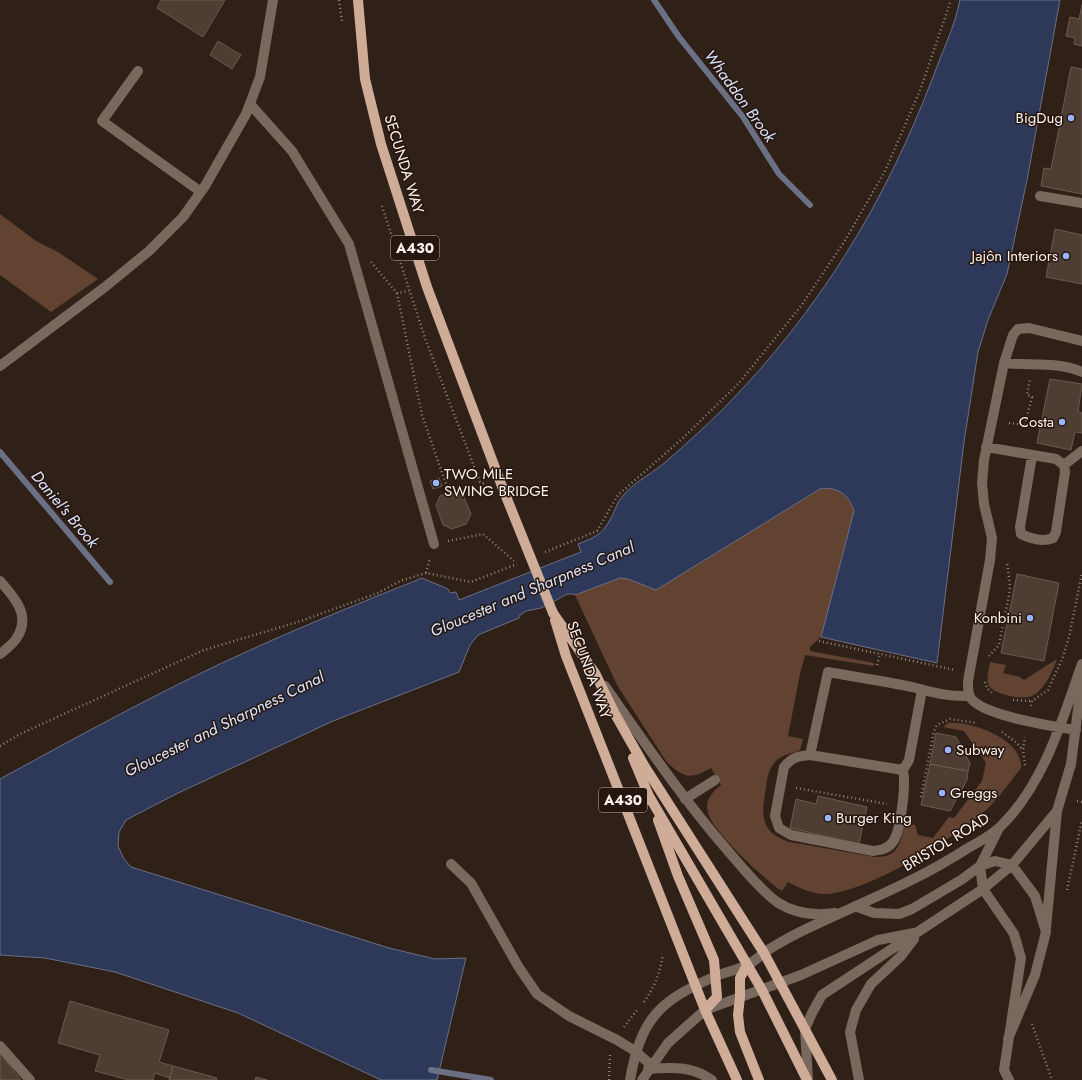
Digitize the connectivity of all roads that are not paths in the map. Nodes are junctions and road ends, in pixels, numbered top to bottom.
1 (274, 0) edge
2 (358, 0) edge
3 (138, 71) dead end
4 (250, 104) junction
5 (201, 192) junction
6 (1040, 196) dead end
7 (1082, 203) edge
8 (1082, 341) edge
9 (1004, 363) junction
10 (0, 366) edge
11 (1082, 372) edge
12 (986, 447) junction
13 (1082, 451) edge
14 (1032, 456) junction
15 (1064, 464) junction
16 (434, 544) road end
17 (0, 581) edge
18 (553, 612) junction
19 (0, 654) edge
20 (1082, 664) edge
21 (595, 672) junction
22 (1082, 678) edge
23 (922, 690) junction
24 (969, 696) junction
25 (614, 714) junction
26 (1059, 728) junction
27 (1076, 730) junction
28 (810, 755) junction
29 (903, 770) junction
30 (716, 780) dead end
31 (649, 796) junction
32 (685, 799) junction
33 (1056, 811) junction
34 (999, 828) junction
35 (450, 864) dead end
36 (1012, 865) junction
37 (980, 866) junction
38 (983, 889) junction
39 (855, 906) junction
40 (846, 912) junction
41 (918, 932) junction
42 (1046, 932) junction
43 (764, 953) junction
44 (747, 965) junction
45 (716, 976) junction
46 (781, 982) junction
47 (696, 985) junction
48 (762, 990) junction
49 (740, 997) junction
50 (705, 1010) junction
51 (805, 1029) junction
52 (1008, 1039) junction
53 (0, 1046) edge
54 (636, 1051) junction
55 (650, 1067) junction
56 (1003, 1075) edge
57 (30, 1080) edge
58 (630, 1080) edge
59 (642, 1080) edge
60 (712, 1080) edge
61 (737, 1080) edge
62 (759, 1080) edge
63 (808, 1080) edge
64 (832, 1080) edge
65 (859, 1080) edge
66 (1009, 1080) edge

1 - 4 street
2 - 18 main road, SECUNDA WAY / A430, bridge
3 - 5 street
4 - 5 street
4 - 16 street
5 - 10 street
6 - 7 street
8 - 9 street
9 - 11 street
9 - 12 street
12 - 14 street
12 - 24 street
13 - 15 street
14 - 15 street
14 - 15 street
17 - 19 street
18 - 21 main road, SECUNDA WAY / A430
18 - 47 main road, SECUNDA WAY / A430
20 - 26 street, BRISTOL ROAD
21 - 25 main road, SECUNDA WAY / A430
21 - 32 street
22 - 27 street
23 - 24 street
23 - 28 street
23 - 29 street
24 - 26 street
25 - 31 main road, A430
25 - 43 main road, SECUNDA WAY / A430
26 - 27 street
26 - 34 street, BRISTOL ROAD
27 - 33 street
28 - 29 street
28 - 29 street
30 - 32 street
31 - 44 main road, A430
31 - 45 main road, A430
32 - 40 street
33 - 36 street
33 - 42 street
34 - 37 street
34 - 39 street, BRISTOL ROAD
35 - 54 street
36 - 37 street
36 - 38 street
36 - 42 street
37 - 38 street
37 - 39 street
38 - 41 street
38 - 52 street
39 - 40 street, BRISTOL ROAD
40 - 43 street, BRISTOL ROAD
41 - 46 street
41 - 51 street
41 - 65 street
42 - 52 street
43 - 44 street, BRISTOL ROAD
43 - 46 main road, A430
44 - 45 street, BRISTOL ROAD
44 - 48 main road, A430
44 - 49 main road
45 - 47 street, BRISTOL ROAD
45 - 50 main road, A430
46 - 48 street
46 - 51 main road, A430
47 - 50 main road, SECUNDA WAY / A430
47 - 54 street, BRISTOL ROAD
48 - 49 street
48 - 63 main road, A430
49 - 50 street
49 - 62 main road
50 - 55 street
50 - 61 main road, A430
51 - 63 street
51 - 64 main road, A430
52 - 56 street
53 - 57 street
54 - 55 street
54 - 58 street, BRISTOL ROAD
55 - 59 street
55 - 60 street
56 - 66 street

